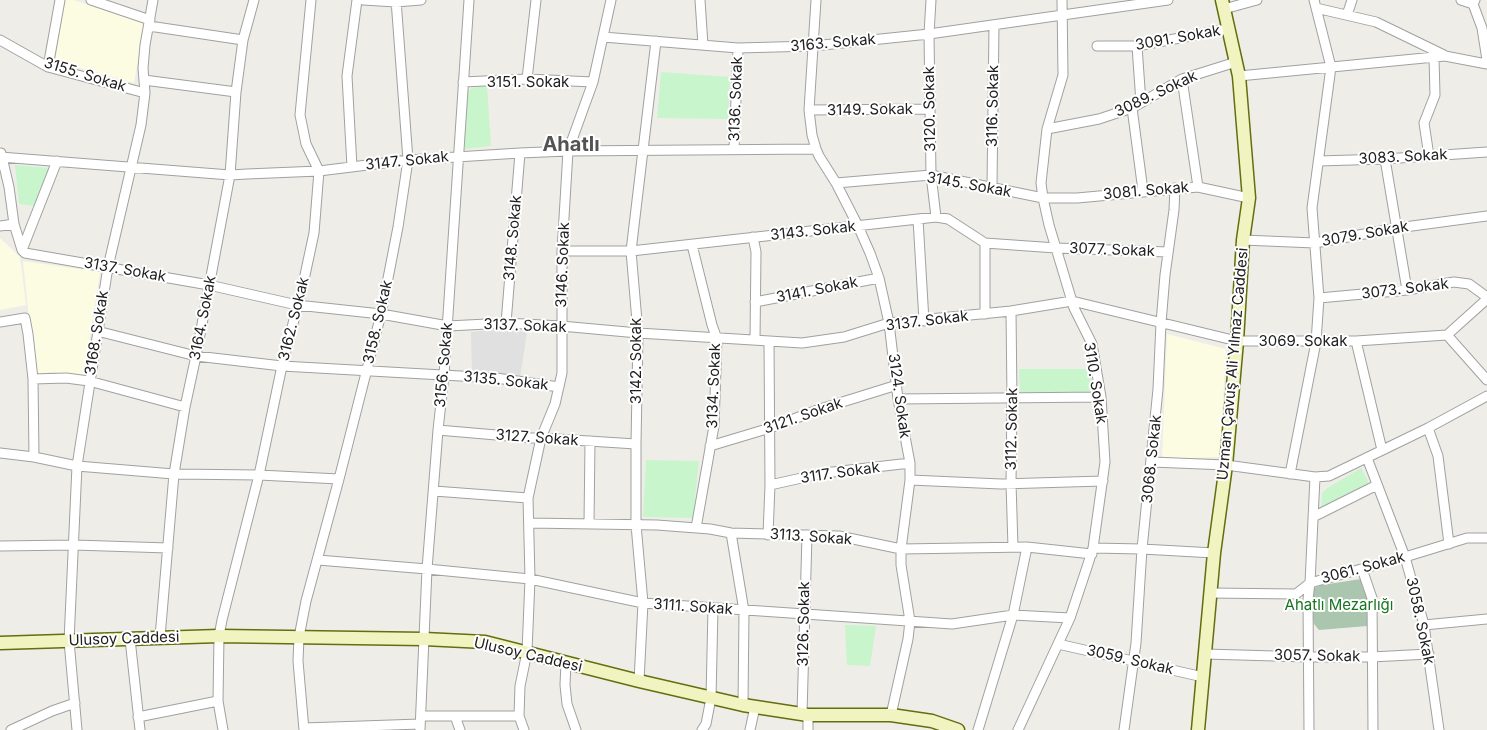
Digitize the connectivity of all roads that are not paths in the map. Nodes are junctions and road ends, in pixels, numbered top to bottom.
1 (60, 0) edge
2 (91, 0) edge
3 (153, 0) edge
4 (254, 0) edge
5 (311, 0) edge
6 (357, 0) edge
7 (363, 0) edge
8 (421, 0) edge
9 (469, 0) edge
10 (536, 0) edge
11 (610, 0) edge
12 (700, 0) edge
13 (816, 0) edge
14 (931, 0) edge
15 (1062, 0) edge
16 (1168, 0) edge
17 (1258, 0) edge
18 (1352, 0) edge
19 (1461, 0) edge
20 (396, 1) edge
21 (1474, 2) edge
22 (1223, 4) edge
23 (1315, 4) edge
24 (1062, 15) junction
25 (1347, 15) junction
26 (149, 23) junction
27 (994, 25) junction
28 (1228, 29) junction
29 (929, 34) junction
30 (603, 37) junction
31 (0, 40) edge
32 (243, 40) junction
33 (656, 41) junction
34 (703, 45) junction
35 (813, 46) junction
36 (1097, 46) dead end
37 (1137, 46) junction
38 (738, 48) junction
39 (1446, 56) junction
40 (1434, 57) junction
41 (1236, 62) junction
42 (1487, 62) edge
43 (48, 67) junction
44 (1331, 67) junction
45 (1239, 76) junction
46 (1182, 79) junction
47 (144, 80) junction
48 (527, 80) junction
49 (463, 82) junction
50 (593, 82) junction
51 (236, 92) junction
52 (145, 93) junction
53 (1141, 103) junction
54 (1132, 108) junction
55 (930, 109) junction
56 (809, 110) junction
57 (1046, 129) junction
58 (816, 148) junction
59 (642, 150) junction
60 (734, 150) junction
61 (568, 151) junction
62 (1487, 152) edge
63 (520, 153) junction
64 (1, 155) edge
65 (459, 156) junction
66 (1429, 156) junction
67 (1385, 158) junction
68 (408, 160) junction
69 (57, 161) junction
70 (1318, 161) junction
71 (132, 167) junction
72 (352, 167) junction
73 (319, 172) junction
74 (230, 175) junction
75 (931, 175) junction
76 (836, 183) junction
77 (992, 187) junction
78 (1198, 187) junction
79 (1175, 188) junction
80 (1143, 191) junction
81 (1042, 198) junction
82 (1249, 198) junction
83 (1487, 216) edge
84 (936, 217) junction
85 (918, 219) junction
86 (14, 224) junction
87 (0, 226) edge
88 (858, 226) junction
89 (1397, 228) junction
90 (754, 237) junction
91 (1243, 240) junction
92 (985, 243) junction
93 (1315, 243) junction
94 (692, 245) junction
95 (1056, 248) junction
96 (22, 250) junction
97 (562, 251) junction
98 (631, 251) junction
99 (1168, 252) junction
100 (108, 267) junction
101 (879, 278) junction
102 (209, 285) junction
103 (1407, 290) junction
104 (1319, 298) junction
105 (1487, 298) edge
106 (1072, 301) junction
107 (755, 302) junction
108 (297, 305) junction
109 (1012, 312) junction
110 (381, 314) junction
111 (985, 314) junction
112 (924, 321) junction
113 (0, 322) edge
114 (506, 322) junction
115 (1161, 323) junction
116 (889, 324) junction
117 (448, 326) junction
118 (561, 326) junction
119 (97, 331) junction
120 (638, 334) junction
121 (1447, 335) junction
122 (717, 339) junction
123 (755, 340) junction
124 (1238, 341) junction
125 (1356, 341) junction
126 (769, 342) junction
127 (1316, 342) junction
128 (196, 356) junction
129 (282, 366) junction
130 (367, 370) junction
131 (444, 375) junction
132 (33, 379) junction
133 (1487, 380) edge
134 (89, 381) junction
135 (897, 385) junction
136 (559, 387) junction
137 (1487, 396) edge
138 (1101, 397) junction
139 (1012, 398) junction
140 (898, 399) junction
141 (185, 407) junction
142 (770, 428) junction
143 (1428, 428) junction
144 (438, 430) junction
145 (542, 438) junction
146 (590, 441) junction
147 (636, 444) junction
148 (710, 446) junction
149 (1382, 450) junction
150 (0, 453) edge
151 (34, 457) junction
152 (1367, 458) junction
153 (1152, 462) junction
154 (910, 463) junction
155 (1226, 465) junction
156 (77, 466) junction
157 (174, 474) junction
158 (1290, 474) junction
159 (259, 475) junction
160 (1315, 477) junction
161 (339, 479) junction
162 (910, 480) junction
163 (1103, 481) junction
164 (770, 484) junction
165 (1011, 484) junction
166 (1377, 485) junction
167 (434, 491) junction
168 (528, 498) junction
169 (1314, 517) junction
170 (529, 523) junction
171 (589, 524) junction
172 (636, 525) junction
173 (696, 528) junction
174 (731, 533) junction
175 (768, 534) junction
176 (807, 535) junction
177 (1487, 538) edge
178 (1449, 544) junction
179 (74, 545) junction
180 (0, 546) edge
181 (1013, 547) junction
182 (1027, 547) junction
183 (168, 548) junction
184 (1142, 548) junction
185 (901, 549) junction
186 (1092, 551) junction
187 (1214, 553) junction
188 (1405, 557) junction
189 (318, 560) junction
190 (428, 568) junction
191 (1362, 569) junction
192 (530, 579) junction
193 (1310, 583) junction
194 (1210, 593) junction
195 (643, 603) junction
196 (713, 608) junction
197 (744, 611) junction
198 (804, 615) junction
199 (1013, 615) junction
200 (1070, 618) junction
201 (1487, 619) edge
202 (910, 621) junction
203 (1424, 625) junction
204 (219, 636) junction
205 (160, 637) junction
206 (299, 637) junction
207 (130, 638) junction
208 (424, 639) junction
209 (69, 641) junction
210 (0, 643) edge
211 (1058, 644) junction
212 (527, 652) junction
213 (1204, 654) junction
214 (1429, 654) junction
215 (1308, 657) junction
216 (1371, 657) junction
217 (566, 662) junction
218 (1133, 662) junction
219 (1203, 677) junction
220 (639, 681) junction
221 (711, 698) junction
222 (218, 701) junction
223 (75, 703) junction
224 (749, 706) junction
225 (805, 714) junction
226 (891, 715) junction
227 (456, 716) junction
228 (519, 716) junction
229 (138, 717) junction
230 (421, 723) edge
231 (932, 726) edge
232 (304, 729) edge
233 (11, 730) edge
234 (77, 730) edge
235 (140, 730) edge
236 (224, 730) edge
237 (460, 730) edge
238 (524, 730) edge
239 (576, 730) edge
240 (702, 730) edge
241 (750, 730) edge
242 (808, 730) edge
243 (958, 730) edge
244 (978, 730) edge
245 (1018, 730) edge
246 (1124, 730) edge
247 (1198, 730) edge
248 (1309, 730) edge
249 (1373, 730) edge
250 (1439, 730) edge

1 - 43 street
2 - 26 street
3 - 26 street, 3168. Sokak
4 - 32 street, 3164. Sokak
5 - 73 street, 3162. Sokak
6 - 72 street
7 - 20 street
8 - 20 street
9 - 49 street, 3156. Sokak
10 - 48 street
11 - 30 street, 3146. Sokak
12 - 34 street
13 - 35 street, 3124. Sokak
14 - 29 street, 3120. Sokak
15 - 24 street, 3110. Sokak
16 - 24 street, 3163. Sokak
17 - 22 street
18 - 25 street
19 - 21 street
20 - 68 street, 3158. Sokak
21 - 42 street
22 - 28 street, Uzman Çavuş Ali Yılmaz Caddesi
23 - 25 street
23 - 44 street
24 - 27 street, 3163. Sokak
24 - 57 street, 3110. Sokak
25 - 39 street
26 - 32 street
26 - 47 street, 3168. Sokak
27 - 29 street, 3163. Sokak
27 - 77 street, 3116. Sokak
28 - 37 street, 3091. Sokak
28 - 41 street, Uzman Çavuş Ali Yılmaz Caddesi
29 - 35 street, 3163. Sokak
29 - 55 street, 3120. Sokak
30 - 33 street, 3163. Sokak
30 - 50 street, 3146. Sokak
31 - 43 street, 3155. Sokak
32 - 51 street, 3164. Sokak
33 - 34 street, 3163. Sokak
33 - 59 street, 3142. Sokak
34 - 38 street, 3163. Sokak
35 - 38 street, 3163. Sokak
35 - 56 street, 3124. Sokak
36 - 37 street, 3091. Sokak
37 - 53 street
38 - 60 street, 3136. Sokak
39 - 40 street
39 - 42 street
40 - 44 street
40 - 66 street
41 - 45 street, Uzman Çavuş Ali Yılmaz Caddesi
41 - 46 street, 3089. Sokak
43 - 52 street, 3155. Sokak
44 - 45 street
44 - 70 street
45 - 82 street, Uzman Çavuş Ali Yılmaz Caddesi
46 - 53 street, 3089. Sokak
46 - 78 street
47 - 51 street
47 - 52 street, 3168. Sokak
48 - 49 street, 3151. Sokak
48 - 50 street, 3151. Sokak
49 - 65 street, 3156. Sokak
50 - 61 street, 3146. Sokak
51 - 74 street, 3164. Sokak
52 - 71 street, 3168. Sokak
53 - 54 street, 3089. Sokak
54 - 57 street, 3089. Sokak
54 - 80 street
55 - 56 street, 3149. Sokak
55 - 75 street, 3120. Sokak
56 - 58 street, 3124. Sokak
57 - 81 street, 3110. Sokak
58 - 60 street, 3147. Sokak
58 - 76 street, 3124. Sokak
59 - 60 street, 3147. Sokak
59 - 61 street, 3147. Sokak
59 - 98 street, 3142. Sokak
61 - 63 street, 3147. Sokak
61 - 97 street, 3146. Sokak
62 - 66 street, 3083. Sokak
63 - 65 street, 3147. Sokak
63 - 114 street, 3148. Sokak
64 - 69 street, 3147. Sokak
64 - 86 street
65 - 68 street, 3147. Sokak
65 - 117 street, 3156. Sokak
66 - 67 street, 3083. Sokak
67 - 70 street, 3083. Sokak
67 - 89 street
68 - 72 street, 3147. Sokak
68 - 110 street, 3158. Sokak
69 - 71 street, 3147. Sokak
69 - 96 street
70 - 93 street
71 - 74 street, 3147. Sokak
71 - 100 street, 3168. Sokak
72 - 73 street, 3147. Sokak
73 - 74 street, 3147. Sokak
73 - 108 street, 3162. Sokak
74 - 102 street, 3164. Sokak
75 - 76 street, 3145. Sokak
75 - 77 street, 3145. Sokak
75 - 84 street, 3120. Sokak
76 - 88 street, 3124. Sokak
77 - 81 street, 3145. Sokak
78 - 79 street, 3081. Sokak
78 - 82 street, 3081. Sokak
79 - 80 street, 3081. Sokak
79 - 99 street, 3068. Sokak
80 - 81 street, 3081. Sokak
81 - 95 street, 3110. Sokak
82 - 91 street, Uzman Çavuş Ali Yılmaz Caddesi
83 - 89 street, 3079. Sokak
84 - 85 street, 3143. Sokak
84 - 92 street, 3143. Sokak
85 - 88 street, 3143. Sokak
85 - 112 street
86 - 87 street
86 - 96 street
88 - 90 street, 3143. Sokak
88 - 101 street, 3124. Sokak
89 - 93 street, 3079. Sokak
89 - 103 street
90 - 94 street, 3143. Sokak
90 - 107 street
91 - 93 street, 3079. Sokak
91 - 124 street, Uzman Çavuş Ali Yılmaz Caddesi
92 - 95 street, 3143. Sokak
92 - 111 street
93 - 104 street
94 - 98 street, 3143. Sokak
94 - 122 street, 3134. Sokak
95 - 99 street, 3077. Sokak
95 - 106 street, 3110. Sokak
96 - 100 street, 3137. Sokak
97 - 98 street, 3143. Sokak
97 - 118 street, 3146. Sokak
98 - 120 street, 3142. Sokak
99 - 115 street, 3068. Sokak
100 - 102 street, 3137. Sokak
100 - 119 street, 3168. Sokak
101 - 107 street, 3141. Sokak
101 - 116 street, 3124. Sokak
102 - 108 street, 3137. Sokak
102 - 128 street, 3164. Sokak
103 - 104 street, 3073. Sokak
103 - 105 street, 3073. Sokak
104 - 127 street
105 - 121 street
106 - 109 street, 3137. Sokak
106 - 115 street, 3069. Sokak
106 - 138 street, 3110. Sokak
107 - 123 street
108 - 110 street, 3137. Sokak
108 - 129 street, 3162. Sokak
109 - 111 street, 3137. Sokak
109 - 139 street, 3112. Sokak
110 - 117 street, 3137. Sokak
110 - 130 street, 3158. Sokak
111 - 112 street, 3137. Sokak
112 - 116 street, 3137. Sokak
113 - 132 street
114 - 117 street, 3137. Sokak
114 - 118 street, 3137. Sokak
115 - 124 street, 3069. Sokak
115 - 153 street, 3068. Sokak
116 - 126 street, 3137. Sokak
116 - 135 street, 3124. Sokak
117 - 131 street, 3156. Sokak
118 - 120 street, 3137. Sokak
118 - 136 street, 3146. Sokak
119 - 128 street, 3135. Sokak
119 - 134 street, 3168. Sokak
120 - 122 street, 3137. Sokak
120 - 147 street, 3142. Sokak
121 - 125 street, 3069. Sokak
121 - 133 street
122 - 123 street, 3137. Sokak
122 - 148 street, 3134. Sokak
123 - 126 street, 3137. Sokak
124 - 127 street, 3069. Sokak
124 - 155 street, Uzman Çavuş Ali Yılmaz Caddesi
125 - 127 street, 3069. Sokak
125 - 149 street
126 - 142 street
127 - 158 street
128 - 129 street, 3135. Sokak
128 - 141 street, 3164. Sokak
129 - 130 street, 3135. Sokak
129 - 159 street, 3162. Sokak
130 - 131 street, 3135. Sokak
130 - 161 street, 3158. Sokak
131 - 136 street, 3135. Sokak
131 - 144 street, 3156. Sokak
132 - 134 street
132 - 151 street
134 - 141 street
134 - 156 street, 3168. Sokak
135 - 140 street, 3124. Sokak
135 - 142 street, 3121. Sokak
136 - 145 street, 3146. Sokak
137 - 143 street
138 - 139 street
138 - 163 street, 3110. Sokak
139 - 140 street
139 - 165 street, 3112. Sokak
140 - 154 street, 3124. Sokak
141 - 157 street, 3164. Sokak
142 - 148 street, 3121. Sokak
142 - 164 street
143 - 149 street
143 - 178 street
144 - 145 street, 3127. Sokak
144 - 167 street, 3156. Sokak
145 - 146 street, 3127. Sokak
145 - 168 street, 3146. Sokak
146 - 147 street, 3127. Sokak
146 - 171 street
147 - 172 street, 3142. Sokak
148 - 173 street, 3134. Sokak
149 - 152 street
150 - 151 street
151 - 156 street
152 - 160 street
152 - 166 street, 3058. Sokak
153 - 155 street
153 - 184 street, 3068. Sokak
154 - 162 street, 3124. Sokak
154 - 164 street, 3117. Sokak
155 - 158 street
155 - 187 street, Uzman Çavuş Ali Yılmaz Caddesi
156 - 157 street
156 - 179 street, 3168. Sokak
157 - 159 street
157 - 183 street, 3164. Sokak
158 - 160 street
159 - 161 street
159 - 204 street, 3162. Sokak
160 - 169 street
161 - 189 street, 3158. Sokak
162 - 165 street
162 - 185 street, 3124. Sokak
163 - 165 street
163 - 186 street, 3110. Sokak
164 - 175 street
165 - 181 street, 3112. Sokak
166 - 169 street
166 - 188 street, 3058. Sokak
167 - 168 street
167 - 190 street, 3156. Sokak
168 - 170 street, 3146. Sokak
169 - 193 street
170 - 171 street, 3113. Sokak
170 - 192 street, 3146. Sokak
171 - 172 street, 3113. Sokak
172 - 173 street, 3113. Sokak
172 - 195 street, 3142. Sokak
173 - 174 street, 3113. Sokak
174 - 175 street, 3113. Sokak
174 - 197 street
175 - 176 street, 3113. Sokak
176 - 185 street, 3113. Sokak
176 - 198 street, 3126. Sokak
177 - 178 street, 3061. Sokak
178 - 188 street, 3061. Sokak
179 - 180 street
179 - 183 street
179 - 209 street, 3168. Sokak
181 - 182 street, 3113. Sokak
181 - 185 street, 3113. Sokak
182 - 186 street, 3113. Sokak
182 - 199 street
183 - 205 street, 3164. Sokak
184 - 186 street, 3113. Sokak
184 - 187 street, 3113. Sokak
184 - 218 street, 3068. Sokak
185 - 202 street, 3124. Sokak
186 - 200 street, 3110. Sokak
187 - 194 street, Uzman Çavuş Ali Yılmaz Caddesi
188 - 191 street, 3061. Sokak
188 - 203 street, 3058. Sokak
189 - 190 street, 3111. Sokak
189 - 206 street, 3158. Sokak
190 - 192 street, 3111. Sokak
190 - 208 street, 3156. Sokak
191 - 193 street, 3061. Sokak
191 - 216 street
192 - 195 street, 3111. Sokak
192 - 212 street, 3146. Sokak
193 - 194 street, 3061. Sokak
193 - 215 street
194 - 213 street, Uzman Çavuş Ali Yılmaz Caddesi
195 - 196 street, 3111. Sokak
195 - 220 street, 3142. Sokak
196 - 197 street, 3111. Sokak
196 - 221 street
197 - 198 street, 3111. Sokak
197 - 224 street
198 - 202 street, 3111. Sokak
198 - 225 street, 3126. Sokak
199 - 200 street, 3111. Sokak
199 - 202 street, 3111. Sokak
199 - 244 street
200 - 211 street, 3110. Sokak
201 - 203 street
202 - 226 street, 3124. Sokak
203 - 214 street, 3058. Sokak
204 - 205 street, Ulusoy Caddesi
204 - 206 street, Ulusoy Caddesi
204 - 222 street, 3162. Sokak
205 - 207 street, Ulusoy Caddesi
206 - 208 street, Ulusoy Caddesi
206 - 232 street, 3158. Sokak
207 - 209 street, Ulusoy Caddesi
207 - 229 street
208 - 212 street, Ulusoy Caddesi
208 - 230 street, 3156. Sokak
209 - 210 street, Ulusoy Caddesi
209 - 223 street, 3168. Sokak
211 - 218 street, 3059. Sokak
211 - 245 street, 3110. Sokak
212 - 217 street, Ulusoy Caddesi
212 - 228 street, 3146. Sokak
213 - 215 street, 3057. Sokak
213 - 219 street, Uzman Çavuş Ali Yılmaz Caddesi
214 - 216 street, 3057. Sokak
214 - 250 street, 3058. Sokak
215 - 216 street, 3057. Sokak
215 - 248 street
216 - 249 street
217 - 220 street, Ulusoy Caddesi
217 - 239 street
218 - 219 street, 3059. Sokak
218 - 246 street, 3068. Sokak
219 - 247 street, Uzman Çavuş Ali Yılmaz Caddesi
220 - 221 street, Ulusoy Caddesi
221 - 224 street, Ulusoy Caddesi
221 - 240 street
222 - 229 street
222 - 236 street, 3162. Sokak
223 - 233 street
223 - 234 street, 3168. Sokak
224 - 225 street, Ulusoy Caddesi
224 - 241 street
225 - 226 street, Ulusoy Caddesi
225 - 242 street, 3126. Sokak
226 - 231 street, Ulusoy Caddesi
227 - 228 street
227 - 230 street
227 - 237 street
228 - 238 street
229 - 235 street
230 - 232 street
231 - 243 street, Ulusoy Caddesi

